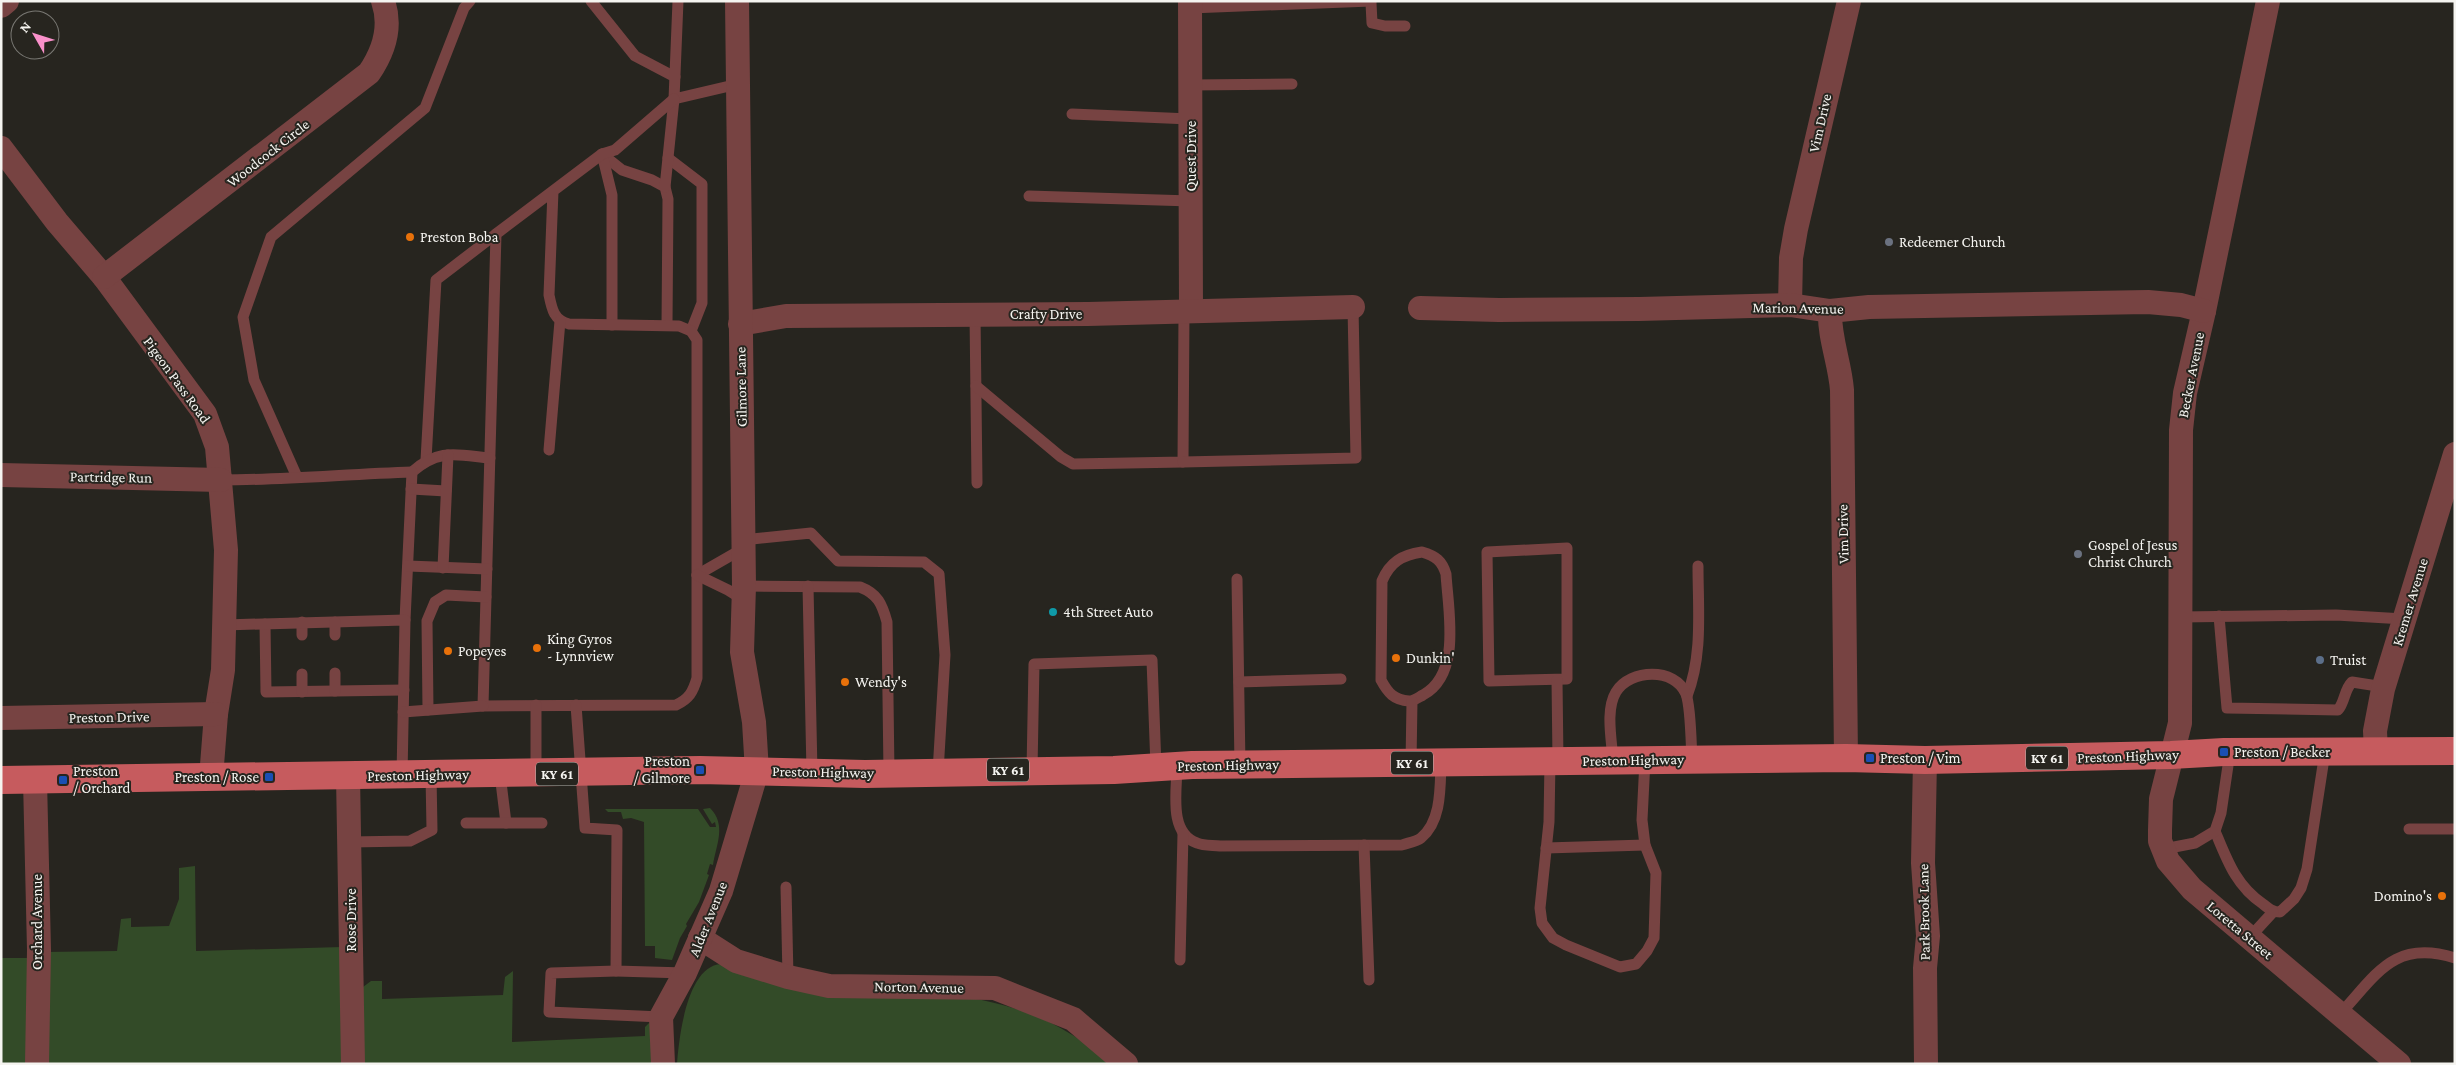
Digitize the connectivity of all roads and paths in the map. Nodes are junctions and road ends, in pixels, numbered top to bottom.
1 (7, 1) edge
2 (383, 1) edge
3 (470, 1) edge
4 (590, 1) edge
5 (678, 1) edge
6 (737, 1) edge
7 (1849, 1) edge
8 (2268, 1) edge
9 (1371, 2) edge
10 (1190, 5) edge
11 (1, 6) edge
12 (1405, 26) dead end
13 (675, 77) junction
14 (738, 84) junction
15 (1292, 84) dead end
16 (1190, 85) junction
17 (674, 99) junction
18 (1072, 114) dead end
19 (1190, 119) junction
20 (1, 148) edge
21 (602, 154) junction
22 (668, 158) junction
23 (665, 187) junction
24 (553, 191) junction
25 (1029, 196) dead end
26 (1191, 201) junction
27 (496, 234) junction
28 (104, 277) junction
29 (1790, 305) junction
30 (1352, 307) joint
31 (1420, 308) dead end
32 (1830, 311) junction
33 (1187, 312) junction
34 (2204, 312) junction
35 (975, 314) junction
36 (560, 321) junction
37 (740, 324) junction
38 (612, 325) junction
39 (667, 326) junction
40 (691, 331) junction
41 (976, 386) junction
42 (549, 450) dead end
43 (448, 454) junction
44 (2455, 454) edge
45 (490, 458) junction
46 (426, 460) junction
47 (1183, 462) junction
48 (412, 472) junction
49 (1, 475) edge
50 (298, 477) junction
51 (221, 480) junction
52 (977, 484) dead end
53 (411, 489) junction
54 (446, 491) junction
55 (743, 544) junction
56 (408, 566) junction
57 (1698, 566) dead end
58 (443, 568) junction
59 (487, 569) junction
60 (697, 575) junction
61 (1237, 579) dead end
62 (808, 586) junction
63 (744, 593) junction
64 (486, 596) junction
65 (2218, 616) junction
66 (2181, 617) junction
67 (2404, 619) junction
68 (405, 620) junction
69 (302, 622) junction
70 (335, 622) junction
71 (265, 624) junction
72 (224, 625) junction
73 (335, 635) dead end
74 (302, 636) dead end
75 (302, 674) dead end
76 (335, 674) dead end
77 (1340, 679) dead end
78 (1557, 680) junction
79 (1239, 682) junction
80 (2384, 687) junction
81 (404, 690) junction
82 (335, 691) junction
83 (302, 692) junction
84 (1687, 696) junction
85 (1412, 701) junction
86 (536, 705) junction
87 (576, 705) junction
88 (483, 706) junction
89 (428, 710) junction
90 (403, 712) junction
91 (216, 714) junction
92 (1, 718) edge
93 (2376, 751) junction
94 (2455, 751) edge
95 (2230, 752) junction
96 (2325, 752) junction
97 (2171, 755) junction
98 (1846, 758) junction
99 (1645, 760) junction
100 (1692, 760) junction
101 (1925, 760) junction
102 (1554, 761) junction
103 (1613, 761) junction
104 (1441, 762) junction
105 (1411, 763) junction
106 (1240, 764) junction
107 (1166, 767) junction
108 (1032, 770) junction
109 (757, 771) junction
110 (812, 772) junction
111 (938, 772) junction
112 (889, 773) junction
113 (500, 774) junction
114 (536, 774) junction
115 (580, 774) junction
116 (431, 775) junction
117 (348, 776) junction
118 (402, 776) junction
119 (211, 778) junction
120 (1, 780) edge
121 (35, 780) junction
122 (466, 823) dead end
123 (506, 823) junction
124 (542, 823) dead end
125 (2409, 829) dead end
126 (2455, 830) edge
127 (2215, 831) junction
128 (1183, 834) junction
129 (350, 842) junction
130 (1364, 845) junction
131 (1645, 845) junction
132 (1546, 848) junction
133 (2164, 849) junction
134 (786, 887) dead end
135 (2274, 912) junction
136 (700, 938) junction
137 (2250, 938) junction
138 (2455, 958) edge
139 (1180, 960) dead end
140 (616, 971) junction
141 (685, 974) junction
142 (788, 977) junction
143 (1368, 980) dead end
144 (2340, 1014) junction
145 (661, 1017) junction
146 (37, 1064) edge
147 (353, 1064) edge
148 (663, 1064) edge
149 (1126, 1064) edge
150 (1926, 1064) edge
151 (2399, 1064) edge

1 - 11 street
2 - 28 street, Woodcock Circle
3 - 50 lane
4 - 13 lane
5 - 13 lane
6 - 14 street, Gilmore Lane
7 - 29 street, Vim Drive
8 - 34 street, Becker Avenue
9 - 10 lane
9 - 12 lane
10 - 16 street, Quest Drive
13 - 17 lane
14 - 17 lane
14 - 37 street, Gilmore Lane
15 - 16 lane
16 - 19 street, Quest Drive
17 - 21 lane
17 - 22 lane
18 - 19 lane
19 - 26 street, Quest Drive
20 - 28 street, Pigeon Pass Road
21 - 23 lane
21 - 24 lane
21 - 38 lane
22 - 23 lane
22 - 40 lane
23 - 39 lane
24 - 27 lane
24 - 36 lane
25 - 26 lane
26 - 33 street, Quest Drive
27 - 45 lane
27 - 46 lane
28 - 51 street, Pigeon Pass Road
29 - 31 street, Marion Avenue
29 - 32 street, Marion Avenue
30 - 33 street, Crafty Drive
30 - 47 lane
32 - 34 street, Marion Avenue
32 - 98 street, Vim Drive
33 - 35 street, Crafty Drive
33 - 47 lane
34 - 66 street, Becker Avenue
35 - 37 street, Crafty Drive
35 - 41 lane
36 - 38 lane
36 - 42 lane
37 - 55 street, Gilmore Lane
38 - 39 lane
39 - 40 lane
40 - 60 lane
41 - 47 lane
41 - 52 lane
43 - 45 lane
43 - 46 lane
43 - 54 lane
44 - 67 street, Kremer Avenue
45 - 59 lane
46 - 48 lane
48 - 50 lane
48 - 53 lane
49 - 51 street, Partridge Run
50 - 51 lane
51 - 72 street, Pigeon Pass Road
53 - 54 lane
53 - 56 lane
54 - 58 lane
55 - 60 lane
55 - 63 street, Gilmore Lane
55 - 111 lane
56 - 58 lane
56 - 68 lane
57 - 84 lane
58 - 59 lane
59 - 64 lane
60 - 63 lane
60 - 87 lane
61 - 79 lane
62 - 63 lane
62 - 110 lane
62 - 112 lane
63 - 109 street, Gilmore Lane
64 - 88 lane
64 - 89 lane
65 - 66 lane
65 - 67 lane
65 - 80 lane
66 - 97 street, Becker Avenue
67 - 80 street, Kremer Avenue
68 - 70 lane
68 - 81 lane
69 - 70 lane
69 - 71 lane
69 - 74 lane
70 - 73 lane
71 - 72 lane
71 - 83 lane
72 - 91 street, Pigeon Pass Road
75 - 83 lane
76 - 82 lane
77 - 79 lane
78 - 78 lane
78 - 102 lane
79 - 106 lane
80 - 93 street, Kremer Avenue
81 - 82 lane
81 - 90 lane
82 - 83 lane
84 - 100 lane
84 - 103 lane
85 - 85 lane
85 - 105 lane
86 - 87 lane
86 - 88 lane
86 - 114 lane
87 - 115 lane
88 - 89 lane
89 - 90 lane
90 - 118 lane
91 - 92 street, Preston Drive
91 - 119 street, Pigeon Pass Road
93 - 94 main road, Preston Highway / KY 61
93 - 96 main road, Preston Highway / KY 61
95 - 96 main road, Preston Highway / KY 61
95 - 97 main road, Preston Highway / KY 61
95 - 127 lane
96 - 135 lane
97 - 101 main road, Preston Highway / KY 61
97 - 133 street, Loretta Street
98 - 100 main road, Preston Highway / KY 61
98 - 101 main road, Preston Highway / KY 61
99 - 100 main road, Preston Highway / KY 61
99 - 103 main road, Preston Highway / KY 61
99 - 131 lane
101 - 150 street, Park Brook Lane
102 - 103 main road, Preston Highway / KY 61
102 - 104 main road, Preston Highway / KY 61
102 - 132 lane
104 - 105 main road, Preston Highway / KY 61
104 - 130 lane
105 - 106 main road, Preston Highway / KY 61
106 - 107 main road, Preston Highway / KY 61
107 - 108 main road, Preston Highway / KY 61
107 - 108 lane
107 - 128 lane
108 - 111 main road, Preston Highway / KY 61
109 - 110 main road, Preston Highway / KY 61
109 - 115 main road, Preston Highway / KY 61
109 - 136 street, Alder Avenue
110 - 112 main road, Preston Highway / KY 61
111 - 112 main road, Preston Highway / KY 61
113 - 114 main road, Preston Highway / KY 61
113 - 116 main road, Preston Highway / KY 61
113 - 123 lane
114 - 115 main road, Preston Highway / KY 61
115 - 140 lane
116 - 118 main road, Preston Highway / KY 61
116 - 129 lane
117 - 118 main road, Preston Highway / KY 61
117 - 119 main road, Preston Highway / KY 61
117 - 129 street, Rose Drive
119 - 121 main road, Preston Highway / KY 61
120 - 121 main road, Preston Highway / KY 61
121 - 146 street, Orchard Avenue
122 - 123 lane
123 - 124 lane
125 - 126 lane
127 - 133 lane
127 - 135 lane
128 - 130 lane
128 - 139 lane
129 - 147 street, Rose Drive
130 - 143 lane
131 - 132 lane
131 - 132 lane
133 - 137 street, Loretta Street
134 - 142 lane
135 - 137 lane
136 - 141 street, Alder Avenue
136 - 142 street, Norton Avenue
137 - 144 street, Loretta Street
138 - 144 lane
140 - 141 lane
140 - 145 lane
141 - 145 street, Alder Avenue
142 - 149 street, Norton Avenue
144 - 151 street, Loretta Street
145 - 148 street

